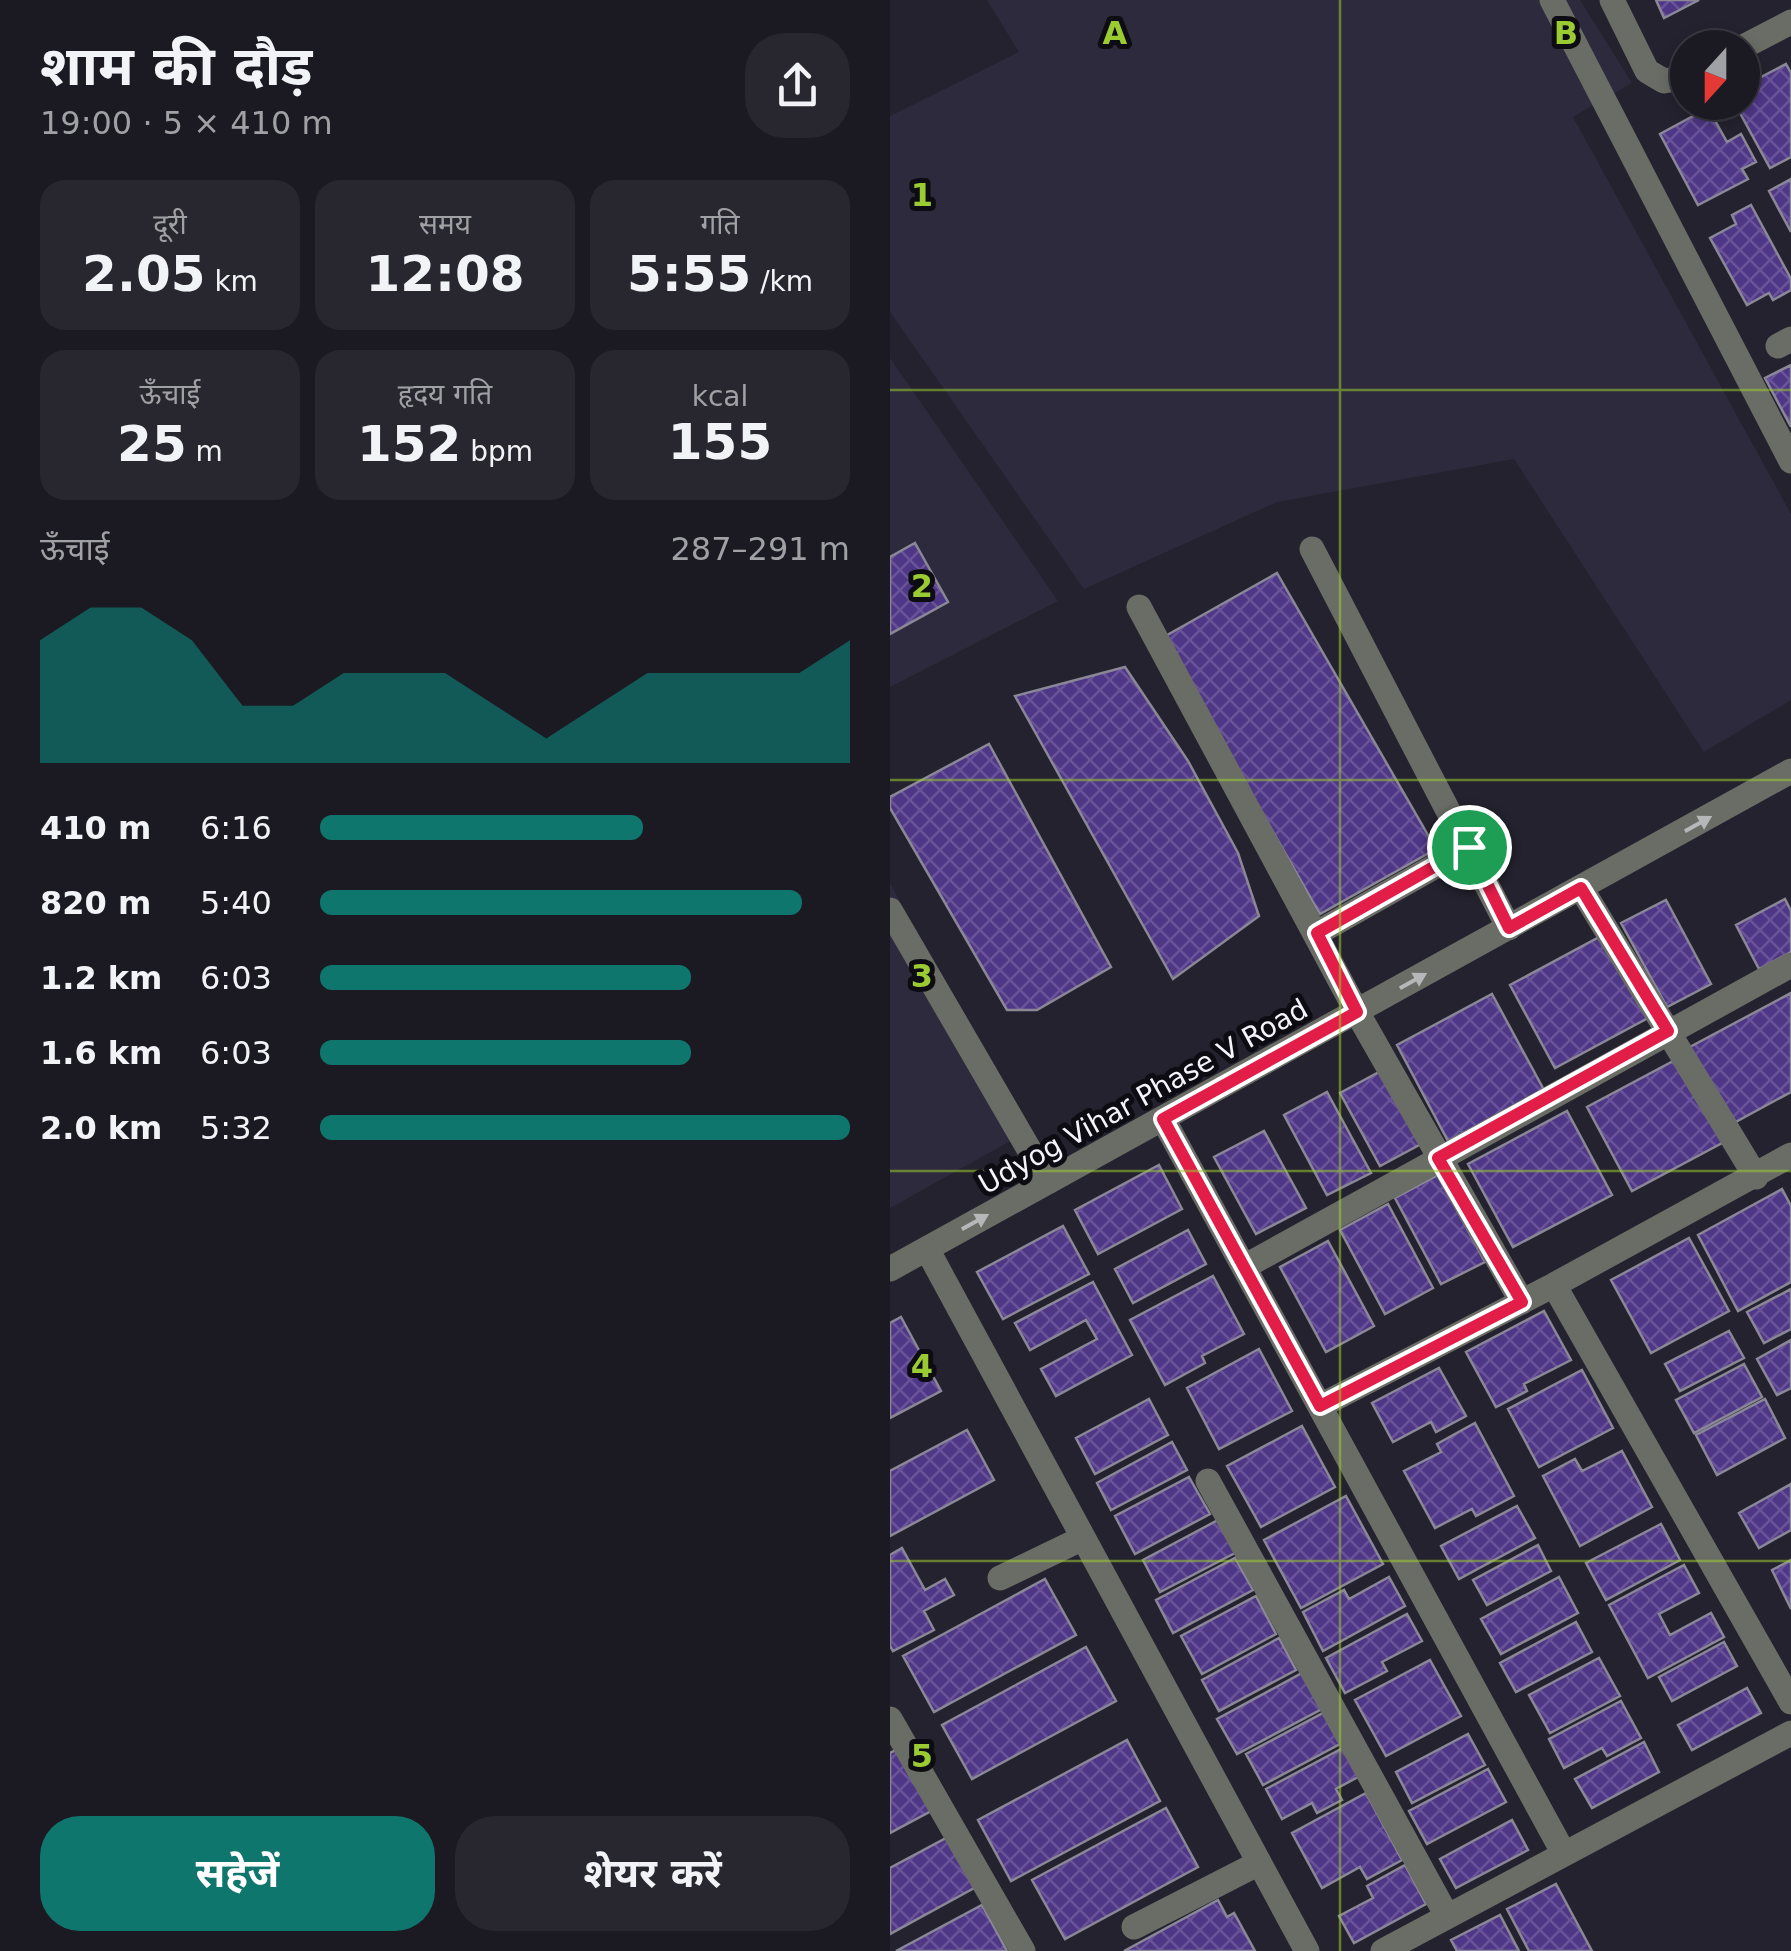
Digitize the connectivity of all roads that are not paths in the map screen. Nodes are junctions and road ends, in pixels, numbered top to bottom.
1 (1552, 0) edge
2 (1612, 0) edge
3 (1791, 22) edge
4 (1760, 38) edge
5 (1670, 80) edge
6 (1791, 460) edge
7 (1312, 548) dead end
8 (1138, 606) dead end
9 (1787, 782) edge
10 (1469, 847) junction
11 (1581, 888) junction
12 (890, 910) edge
13 (1509, 928) junction
14 (1317, 933) junction
15 (1791, 966) edge
16 (1357, 1012) junction
17 (1668, 1031) junction
18 (1163, 1119) junction
19 (1438, 1158) junction
20 (1788, 1165) edge
21 (1756, 1177) junction
22 (1048, 1182) junction
23 (928, 1249) junction
24 (1244, 1266) junction
25 (890, 1269) edge
26 (1554, 1285) junction
27 (1522, 1302) junction
28 (1320, 1406) junction
29 (1208, 1481) dead end
30 (1083, 1538) junction
31 (1000, 1578) dead end
32 (1791, 1702) edge
33 (890, 1719) edge
34 (1791, 1732) edge
35 (1564, 1852) junction
36 (1259, 1863) junction
37 (1447, 1916) junction
38 (1134, 1927) dead end
39 (1024, 1951) edge
40 (1307, 1951) edge
41 (1382, 1951) edge

1 - 6 street
2 - 5 street
3 - 4 street
7 - 10 street
8 - 14 street
11 -> 9 street, Udyog Vihar Phase V Road
10 - 13 street
10 - 14 street
11 - 13 street, Udyog Vihar Phase V Road
11 - 17 street
12 - 22 street
16 -> 13 street, Udyog Vihar Phase V Road
14 - 16 street
15 - 17 street
16 - 18 street, Udyog Vihar Phase V Road
16 - 19 street
17 - 19 street
17 - 21 street
18 - 22 street, Udyog Vihar Phase V Road
18 - 24 street
19 - 24 street
19 - 27 street
20 - 21 street
21 - 26 street
23 -> 22 street, Udyog Vihar Phase V Road
23 - 25 street, Udyog Vihar Phase V Road
23 - 30 street
24 - 28 street
26 - 27 street
26 - 32 street
27 - 28 street
28 - 35 street
29 - 37 street
30 - 31 street
30 - 36 street
33 - 39 street
34 - 35 street
35 - 37 street
36 - 38 street
36 - 40 street
37 - 41 street

